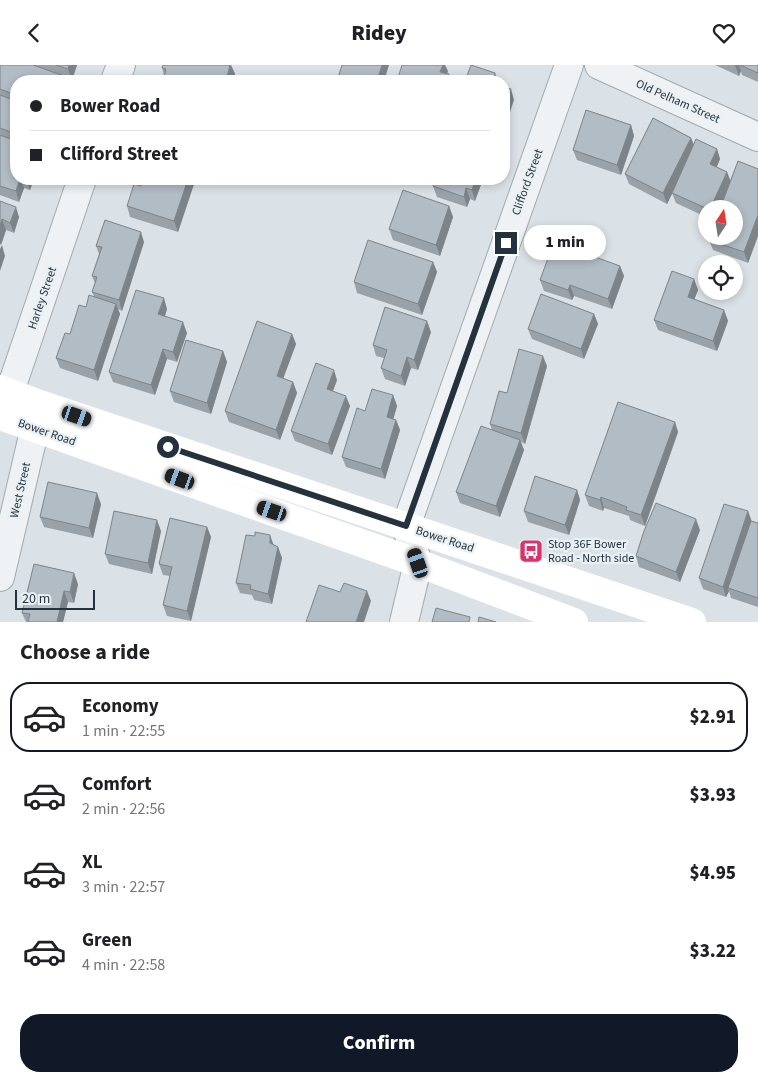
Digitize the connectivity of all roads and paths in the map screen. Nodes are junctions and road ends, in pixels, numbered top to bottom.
1 (569, 65) edge
2 (599, 65) edge
3 (758, 137) edge
4 (80, 185) edge
5 (3, 403) edge
6 (37, 416) junction
7 (406, 526) junction
8 (418, 563) junction
9 (0, 577) edge
10 (404, 622) edge
11 (574, 622) edge
12 (692, 622) edge

1 - 7 street, Clifford Street
2 - 3 street, Old Pelham Street
4 - 5 street, Harley Street
5 - 6 main road, Bower Road
6 - 7 main road, Bower Road
6 - 8 main road, Bower Road
6 - 9 street, West Street
7 - 8 street
7 - 12 main road, Bower Road
8 - 10 street
8 - 11 main road, Bower Road

